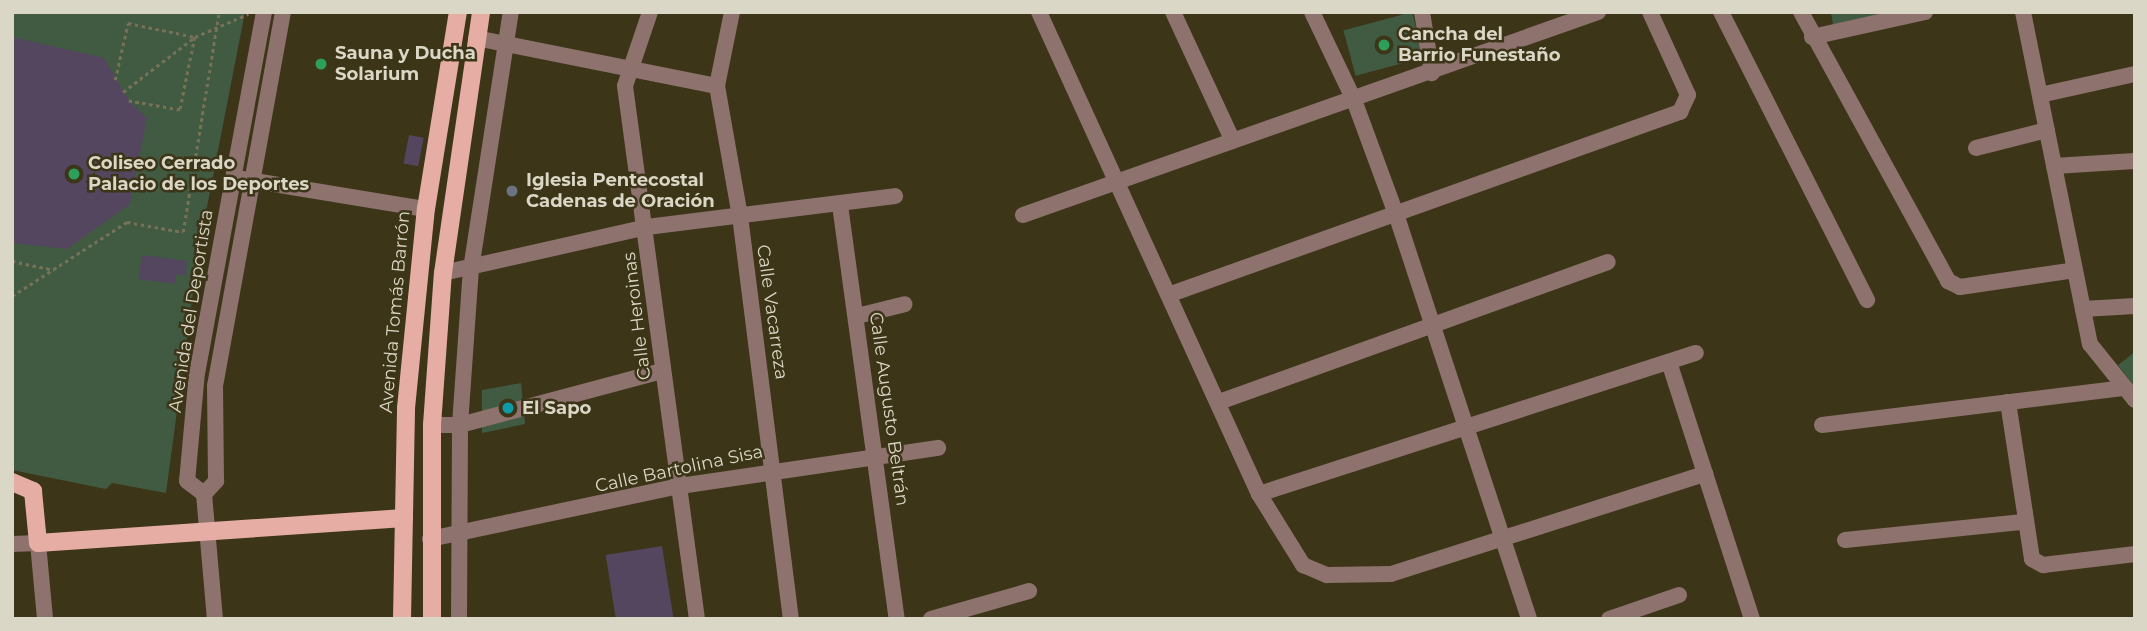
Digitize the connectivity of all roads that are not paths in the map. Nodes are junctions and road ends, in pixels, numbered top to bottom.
1 (283, 12) edge
2 (458, 12) edge
3 (481, 12) edge
4 (511, 12) edge
5 (650, 12) edge
6 (732, 12) edge
7 (1039, 12) edge
8 (1173, 12) edge
9 (1311, 12) edge
10 (1422, 12) edge
11 (1598, 12) edge
12 (1650, 12) edge
13 (1721, 12) edge
14 (1801, 12) edge
15 (1925, 12) edge
16 (2023, 12) edge
17 (263, 15) edge
18 (1812, 37) junction
19 (476, 38) junction
20 (507, 42) junction
21 (629, 65) junction
22 (1432, 73) junction
23 (2135, 74) edge
24 (716, 86) junction
25 (2040, 95) junction
26 (1354, 100) junction
27 (2047, 130) junction
28 (1233, 141) junction
29 (1976, 148) dead end
30 (2135, 161) edge
31 (2054, 166) junction
32 (233, 178) junction
33 (251, 180) junction
34 (1117, 181) junction
35 (895, 197) dead end
36 (840, 205) junction
37 (426, 209) junction
38 (1396, 214) junction
39 (1023, 215) dead end
40 (740, 216) junction
41 (647, 228) junction
42 (1608, 262) dead end
43 (471, 270) junction
44 (2076, 270) junction
45 (443, 273) junction
46 (1171, 294) junction
47 (1867, 300) dead end
48 (905, 304) dead end
49 (2135, 306) edge
50 (2083, 309) junction
51 (857, 316) junction
52 (1431, 325) junction
53 (1696, 354) dead end
54 (1669, 362) junction
55 (662, 371) junction
56 (2130, 394) edge
57 (1219, 402) junction
58 (2008, 402) junction
59 (432, 425) junction
60 (460, 425) junction
61 (1822, 425) dead end
62 (1468, 429) junction
63 (938, 448) dead end
64 (875, 454) junction
65 (774, 469) junction
66 (1705, 474) junction
67 (12, 482) edge
68 (680, 486) junction
69 (204, 494) junction
70 (1259, 494) junction
71 (404, 518) junction
72 (2023, 522) junction
73 (205, 531) junction
74 (1504, 535) junction
75 (459, 537) junction
76 (430, 540) junction
77 (1845, 540) dead end
78 (38, 543) junction
79 (12, 544) edge
80 (2135, 554) edge
81 (1029, 592) dead end
82 (1679, 596) dead end
83 (45, 619) edge
84 (215, 619) edge
85 (402, 619) edge
86 (432, 619) edge
87 (459, 619) edge
88 (697, 619) edge
89 (791, 619) edge
90 (897, 619) edge
91 (931, 619) edge
92 (1530, 619) edge
93 (1609, 619) edge
94 (1752, 619) edge

1 - 33 street, Avenida del Deportista
2 - 37 main road, Avenida Tomás Barrón
3 - 19 main road
4 - 20 street
5 - 21 street, Calle Heroinas
6 - 24 street, Calle Vacarreza
7 - 34 street
8 - 28 street
9 - 26 street
10 - 22 street
11 - 22 street
12 - 38 street
13 - 47 street
14 - 18 street
15 - 18 street
16 - 25 street
17 - 32 street, Avenida del Deportista
18 - 44 street
19 - 20 street
19 - 45 main road
20 - 21 street
20 - 43 street
21 - 24 street
21 - 41 street, Calle Heroinas
22 - 26 street
23 - 25 street
24 - 40 street, Calle Vacarreza
25 - 27 street
26 - 28 street
26 - 38 street
27 - 29 street
27 - 31 street
28 - 34 street
30 - 31 street
31 - 44 street
32 - 33 street
32 - 69 street, Avenida del Deportista
33 - 37 street
33 - 69 street, Avenida del Deportista
34 - 39 street
34 - 46 street
35 - 36 street
36 - 40 street
36 - 51 street, Calle Augusto Beltrán
37 - 71 main road, Avenida Tomás Barrón
38 - 46 street
38 - 52 street
40 - 41 street
40 - 65 street, Calle Vacarreza
41 - 43 street
41 - 55 street, Calle Heroinas
42 - 52 street
43 - 45 street
43 - 60 street
44 - 50 street
45 - 59 main road
46 - 57 street
48 - 51 street
49 - 50 street
50 - 56 street
51 - 64 street, Calle Augusto Beltrán
52 - 57 street
52 - 62 street
53 - 54 street
54 - 62 street
54 - 66 street
55 - 60 street
55 - 68 street, Calle Heroinas
56 - 58 street
57 - 70 street
58 - 61 street
58 - 72 street
59 - 60 street
59 - 76 main road
60 - 75 street
62 - 70 street
62 - 74 street
63 - 64 street, Calle Bartolina Sisa
64 - 65 street, Calle Bartolina Sisa
64 - 90 street, Calle Augusto Beltrán
65 - 68 street, Calle Bartolina Sisa
65 - 89 street, Calle Vacarreza
66 - 74 street
66 - 94 street
67 - 78 main road
68 - 75 street, Calle Bartolina Sisa
68 - 88 street, Calle Heroinas
69 - 73 street
70 - 74 street
71 - 73 main road
71 - 85 main road, Avenida Tomás Barrón
72 - 77 street
72 - 80 street
73 - 78 main road
73 - 84 street
74 - 92 street
75 - 76 street, Calle Bartolina Sisa
75 - 87 street
76 - 86 main road
78 - 79 street
78 - 83 street
81 - 91 street
82 - 93 street

